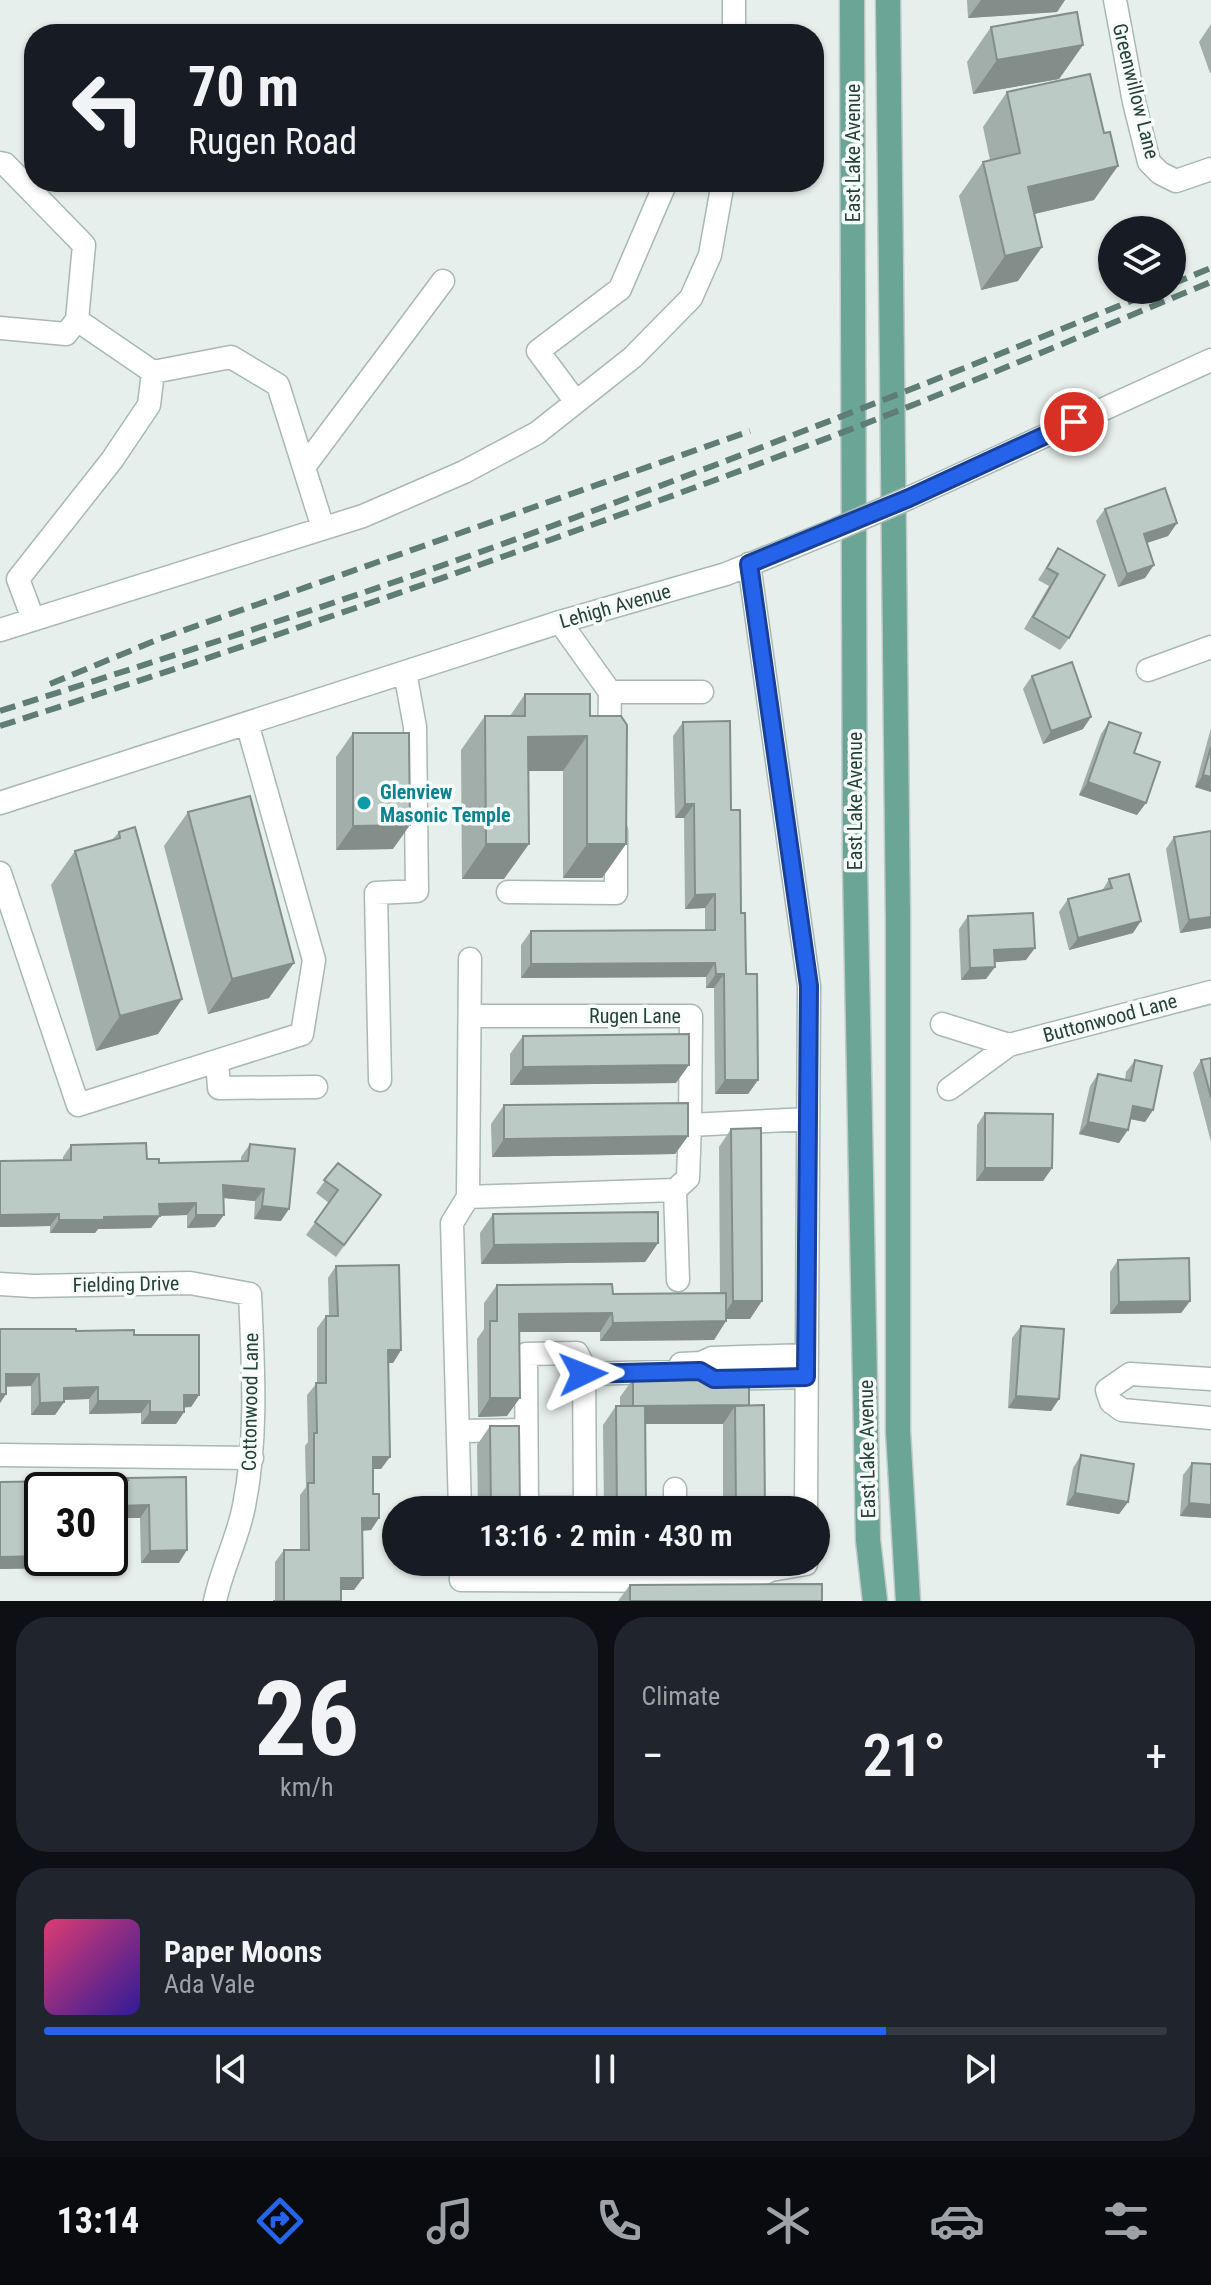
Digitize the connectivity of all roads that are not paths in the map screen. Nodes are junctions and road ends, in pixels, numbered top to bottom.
1 (734, 0) edge
2 (852, 0) edge
3 (888, 0) edge
4 (1115, 0) edge
5 (734, 24) edge
6 (0, 163) edge
7 (1211, 169) edge
8 (24, 183) edge
9 (32, 192) edge
10 (662, 192) edge
11 (721, 192) edge
12 (443, 281) dead end
13 (77, 320) junction
14 (0, 328) edge
15 (1211, 360) edge
16 (153, 372) junction
17 (576, 402) junction
18 (304, 467) junction
19 (323, 528) junction
20 (749, 564) junction
21 (33, 619) junction
22 (560, 622) junction
23 (0, 630) edge
24 (1211, 647) edge
25 (1148, 670) dead end
26 (405, 672) junction
27 (610, 692) junction
28 (702, 692) dead end
29 (247, 723) junction
30 (617, 770) edge
31 (0, 803) edge
32 (616, 816) edge
33 (0, 873) edge
34 (508, 892) dead end
35 (470, 959) dead end
36 (1211, 992) edge
37 (470, 1016) junction
38 (942, 1024) dead end
39 (1009, 1045) junction
40 (217, 1061) junction
41 (380, 1080) dead end
42 (316, 1087) dead end
43 (949, 1089) dead end
44 (808, 1119) junction
45 (690, 1125) junction
46 (675, 1190) junction
47 (468, 1197) junction
48 (678, 1280) dead end
49 (0, 1284) edge
50 (250, 1294) joint
51 (806, 1366) junction
52 (584, 1371) junction
53 (1211, 1379) edge
54 (1211, 1418) edge
55 (527, 1430) junction
56 (458, 1431) junction
57 (0, 1455) edge
58 (252, 1458) junction
59 (460, 1496) edge
60 (806, 1496) edge
61 (461, 1576) edge
62 (568, 1576) edge
63 (708, 1576) edge
64 (758, 1576) edge
65 (215, 1601) edge
66 (875, 1601) edge
67 (908, 1601) edge

1 - 5 street
2 - 66 main road, East Lake Avenue
3 - 67 main road, East Lake Avenue
4 - 7 street, Greenwillow Lane
6 - 8 street
9 - 13 street
10 - 17 street
11 - 17 street
12 - 18 street
13 - 14 street
13 - 16 street
15 - 20 street, Lehigh Avenue, bridge
16 - 18 street
16 - 21 street
17 - 19 street
18 - 19 street
19 - 21 street
20 - 22 street, Lehigh Avenue
20 - 44 street
21 - 23 street
22 - 26 street, Lehigh Avenue
22 - 27 street
24 - 25 street
26 - 29 street, Lehigh Avenue
26 - 41 street
27 - 28 street
27 - 30 street
29 - 31 street, Lehigh Avenue
29 - 40 street
32 - 34 street
33 - 40 street
35 - 37 street
36 - 39 street, Buttonwood Lane
37 - 45 street, Rugen Lane
37 - 47 street
38 - 39 street
39 - 43 street, Buttonwood Lane
40 - 42 street
44 - 45 street
44 - 51 street
45 - 46 street, Rugen Lane
46 - 47 street
46 - 48 street
47 - 56 street
49 - 50 street, Fielding Drive
50 - 58 street, Cottonwood Lane
51 - 52 street
51 - 60 street
52 - 55 street
52 - 55 street
53 - 54 street
55 - 56 street
56 - 59 street
57 - 58 street
58 - 65 street, Cottonwood Lane
61 - 62 street
63 - 64 street

